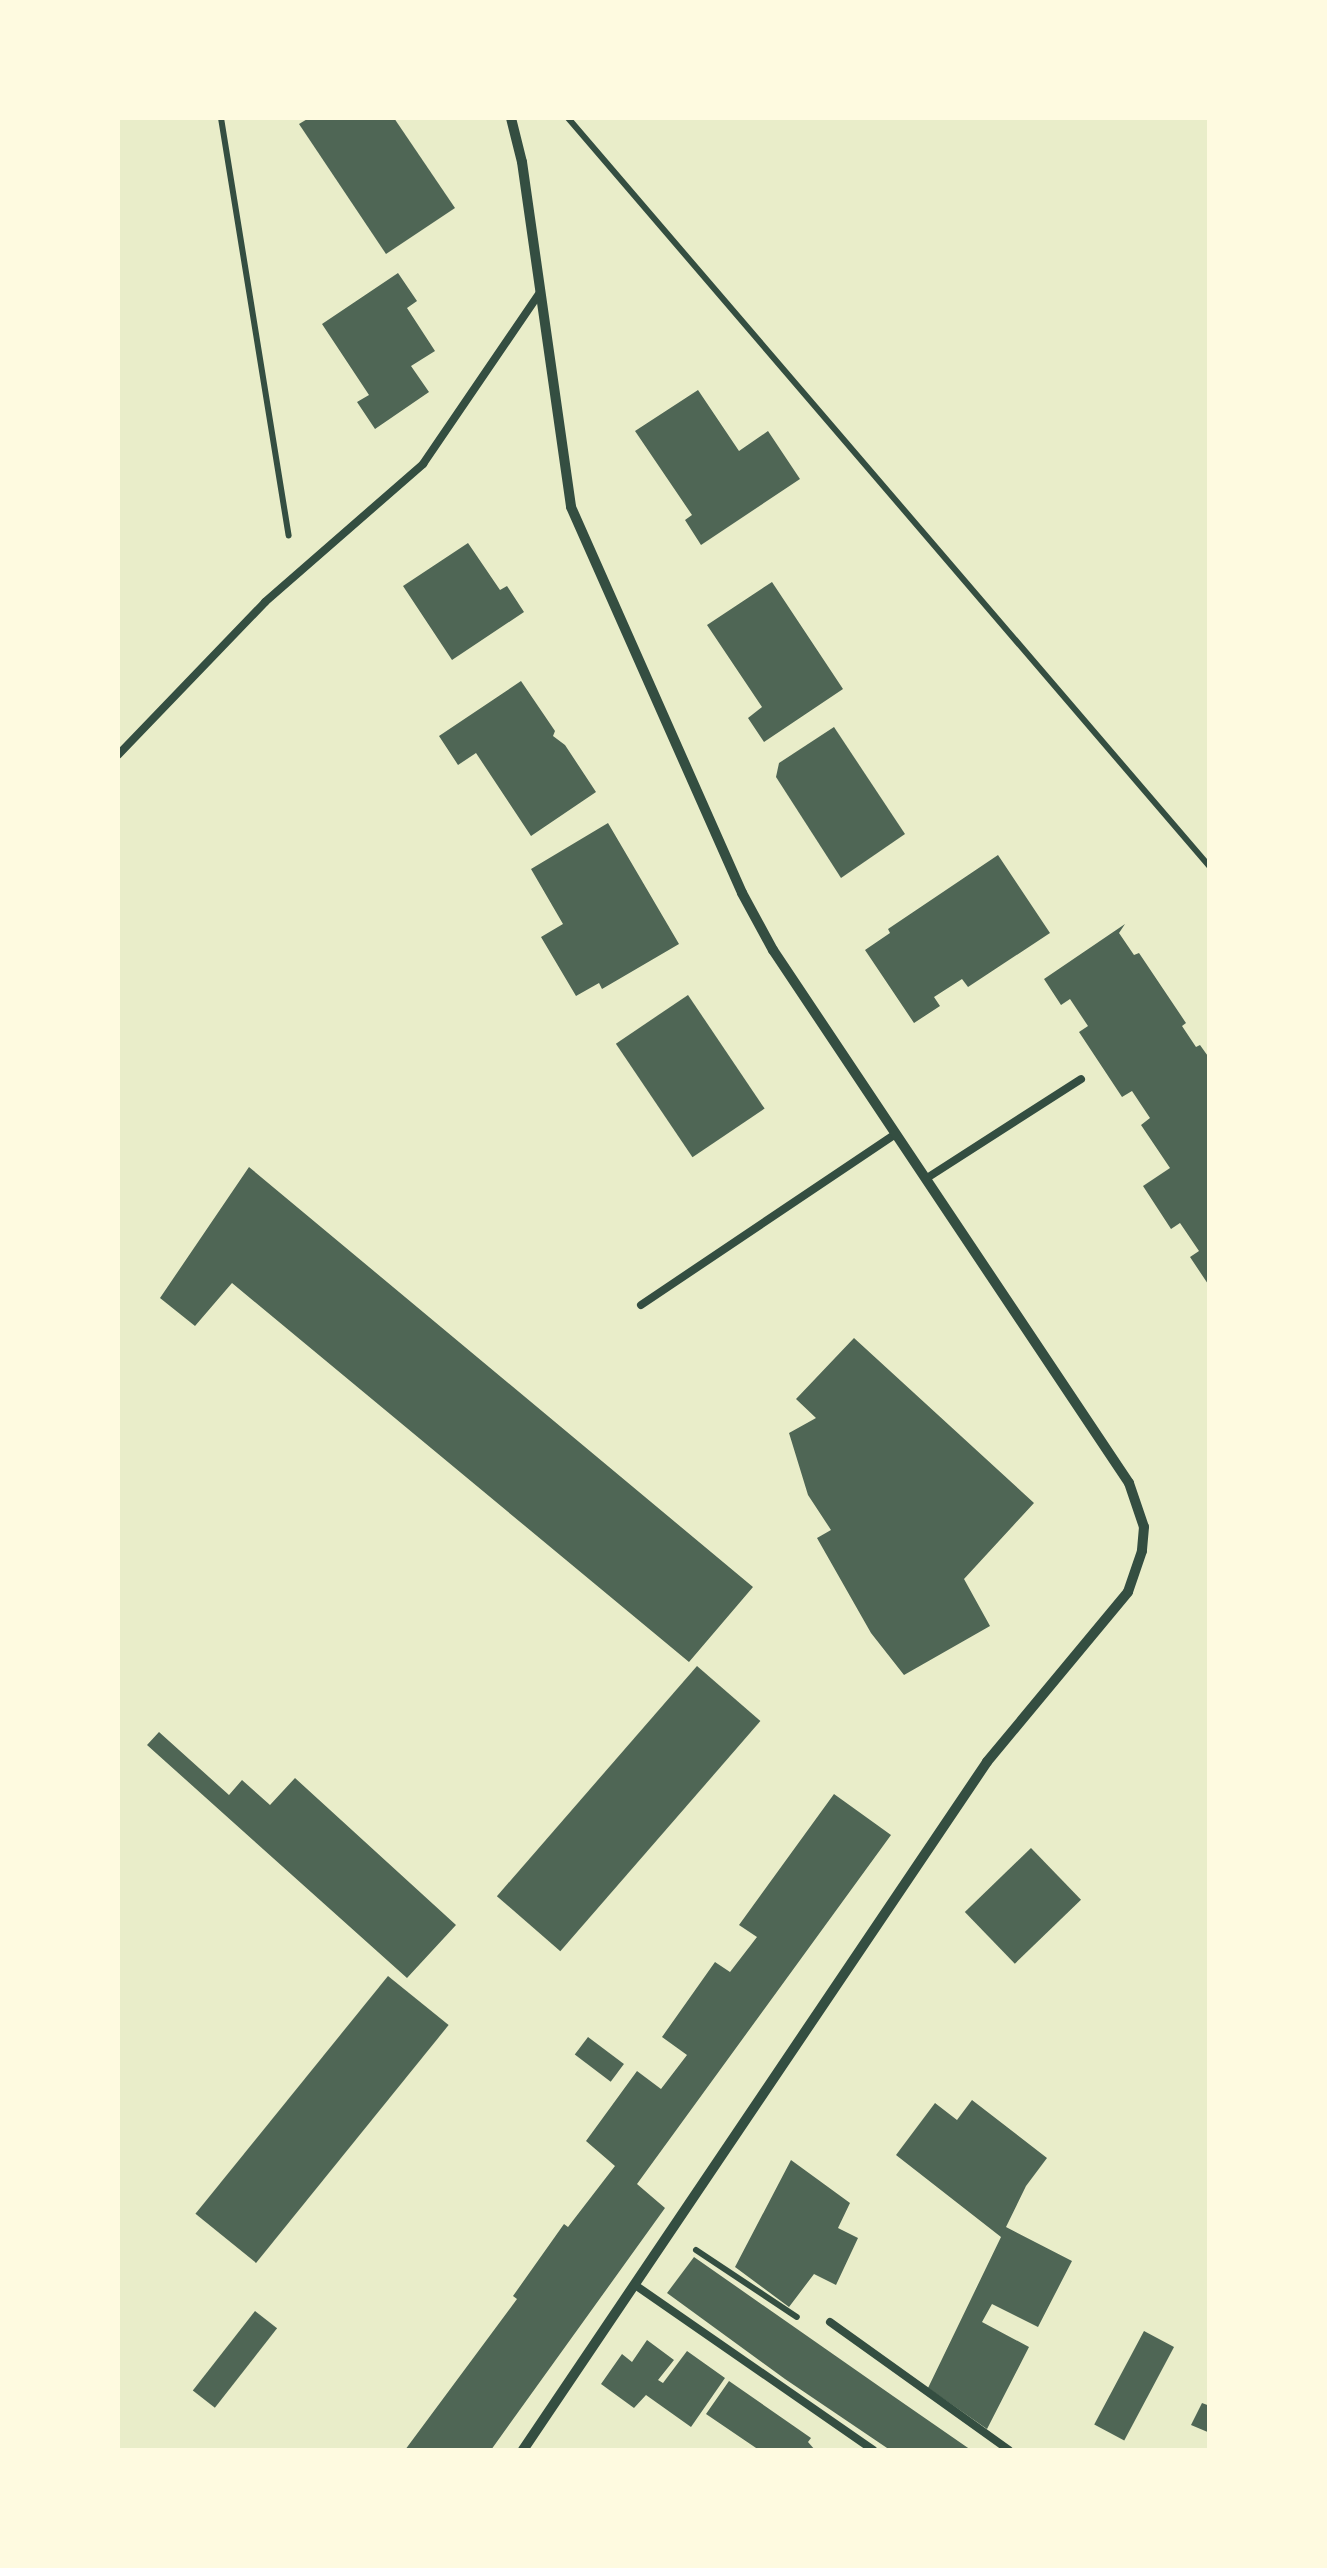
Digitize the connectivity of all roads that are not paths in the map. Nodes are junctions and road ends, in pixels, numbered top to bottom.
1 (510, 118) edge
2 (539, 294) junction
3 (118, 755) edge
4 (1082, 1079) dead end
5 (895, 1134) junction
6 (927, 1178) junction
7 (640, 1306) dead end
8 (634, 2285) junction
9 (830, 2322) road end
10 (522, 2450) edge
11 (872, 2450) edge
12 (1009, 2450) edge

1 - 2 street
2 - 3 lane
2 - 5 street
4 - 6 lane
5 - 6 street
5 - 7 lane
6 - 8 street
8 - 10 street
8 - 11 lane
9 - 12 lane

